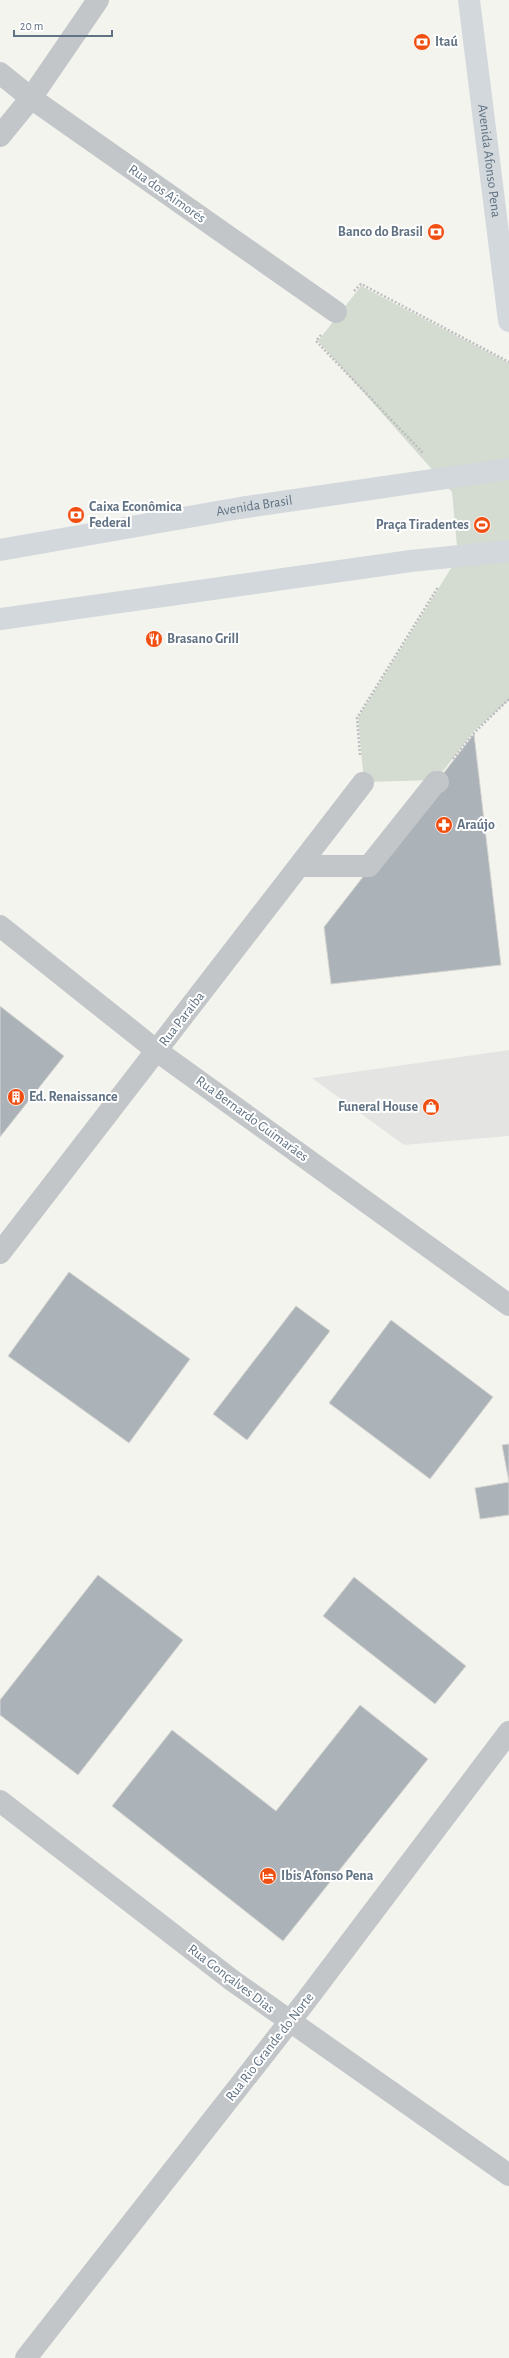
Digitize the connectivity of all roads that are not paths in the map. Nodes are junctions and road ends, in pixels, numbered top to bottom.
1 (98, 0) edge
2 (470, 0) edge
3 (0, 73) edge
4 (31, 98) junction
5 (0, 136) edge
6 (336, 312) road end
7 (509, 321) edge
8 (509, 470) edge
9 (0, 550) edge
10 (509, 551) edge
11 (0, 619) edge
12 (437, 782) road end
13 (363, 783) road end
14 (300, 866) junction
15 (0, 926) edge
16 (157, 1051) junction
17 (0, 1253) edge
18 (509, 1305) edge
19 (509, 1732) edge
20 (0, 1801) edge
21 (233, 1981) junction
22 (306, 2002) junction
23 (289, 2022) junction
24 (509, 2175) edge
25 (26, 2358) edge

1 - 4 street
2 - 7 main road, Avenida Afonso Pena
3 - 4 street, Rua dos Aimorés
4 - 5 street
4 - 6 street, Rua dos Aimorés
8 - 9 main road, Avenida Brasil
10 - 11 main road
12 - 14 street
13 - 14 street, Rua Paraíba
14 - 16 street, Rua Paraíba
15 - 16 street, Rua Bernardo Guimarães
16 - 17 street, Rua Paraíba
16 - 18 street, Rua Bernardo Guimarães
19 - 22 street, Rua Rio Grande do Norte
20 - 21 street, Rua Gonçalves Dias
21 - 22 street
21 - 23 street, Rua Gonçalves Dias
22 - 23 street, Rua Rio Grande do Norte
23 - 24 street, Rua Gonçalves Dias
23 - 25 street, Rua Rio Grande do Norte

